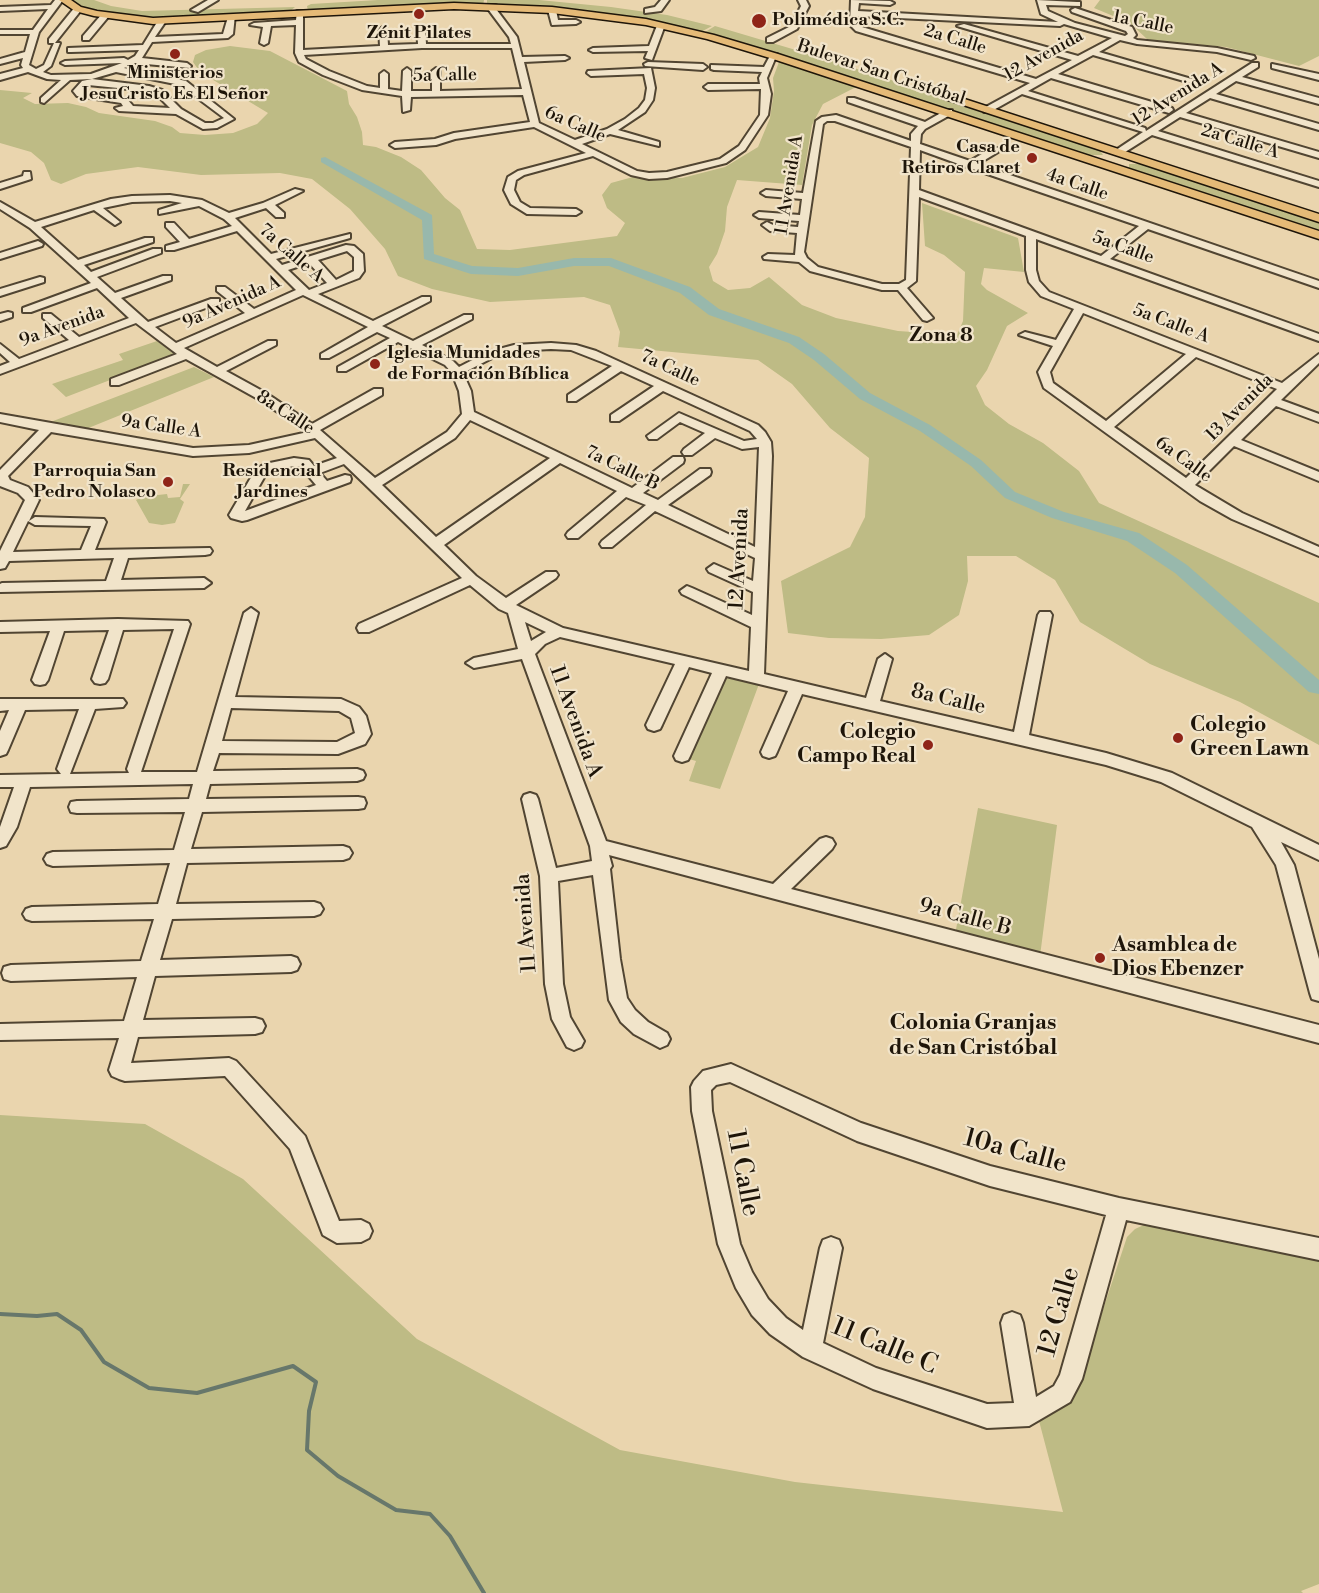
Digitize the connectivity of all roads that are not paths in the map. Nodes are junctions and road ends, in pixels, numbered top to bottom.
1 (59, 0) edge
2 (64, 0) edge
3 (366, 0) edge
4 (667, 0) edge
5 (802, 0) edge
6 (855, 0) edge
7 (1041, 1) edge
8 (890, 3) dead end
9 (214, 4) edge
10 (488, 4) edge
11 (111, 5) dead end
12 (282, 5) junction
13 (550, 5) edge
14 (51, 7) junction
15 (0, 9) edge
16 (78, 9) junction
17 (380, 9) junction
18 (305, 13) junction
19 (658, 13) joint
20 (854, 13) junction
21 (105, 16) junction
22 (232, 17) junction
23 (934, 18) junction
24 (251, 20) junction
25 (576, 22) dead end
26 (267, 24) junction
27 (159, 25) junction
28 (661, 25) junction
29 (1072, 25) junction
30 (214, 26) dead end
31 (715, 26) dead end
32 (421, 27) dead end
33 (0, 32) edge
34 (34, 32) junction
35 (699, 34) junction
36 (86, 38) dead end
37 (1123, 38) junction
38 (362, 39) dead end
39 (766, 39) joint
40 (264, 43) dead end
41 (147, 44) junction
42 (422, 46) junction
43 (516, 46) junction
44 (789, 46) dead end
45 (133, 48) junction
46 (384, 48) junction
47 (651, 48) junction
48 (72, 50) dead end
49 (362, 50) junction
50 (593, 50) dead end
51 (1091, 52) junction
52 (299, 53) junction
53 (27, 54) junction
54 (774, 56) junction
55 (1079, 59) junction
56 (130, 60) junction
57 (565, 61) dead end
58 (0, 62) edge
59 (1253, 62) joint
60 (65, 63) dead end
61 (519, 64) junction
62 (187, 66) dead end
63 (648, 66) junction
64 (1275, 66) dead end
65 (703, 67) dead end
66 (714, 67) dead end
67 (116, 69) junction
68 (593, 69) dead end
69 (765, 69) junction
70 (407, 71) dead end
71 (436, 71) dead end
72 (35, 72) junction
73 (384, 74) dead end
74 (1051, 75) junction
75 (0, 77) edge
76 (1319, 77) edge
77 (68, 78) junction
78 (99, 78) junction
79 (1236, 78) junction
80 (1191, 80) dead end
81 (27, 81) dead end
82 (1036, 82) junction
83 (765, 86) junction
84 (708, 87) dead end
85 (930, 91) dead end
86 (1020, 91) junction
87 (384, 92) junction
88 (526, 92) junction
89 (406, 94) junction
90 (436, 94) junction
91 (1210, 96) junction
92 (99, 98) junction
93 (44, 100) dead end
94 (851, 100) dead end
95 (1319, 101) edge
96 (130, 108) junction
97 (406, 110) dead end
98 (987, 110) junction
99 (1169, 110) dead end
100 (178, 111) junction
101 (949, 112) junction
102 (1181, 114) junction
103 (825, 119) joint
104 (1017, 119) junction
105 (535, 124) junction
106 (925, 125) junction
107 (1319, 127) edge
108 (997, 129) junction
109 (610, 131) junction
110 (1146, 131) junction
111 (428, 142) junction
112 (575, 143) junction
113 (656, 144) dead end
114 (395, 145) dead end
115 (915, 146) junction
116 (994, 150) dead end
117 (410, 152) dead end
118 (1119, 152) junction
119 (595, 153) junction
120 (1319, 155) edge
121 (970, 165) junction
122 (1213, 184) junction
123 (1319, 184) edge
124 (915, 192) junction
125 (766, 193) dead end
126 (301, 194) dead end
127 (1198, 195) junction
128 (808, 196) junction
129 (140, 198) junction
130 (196, 202) junction
131 (268, 205) junction
132 (96, 207) junction
133 (2, 209) edge
134 (576, 212) dead end
135 (280, 215) dead end
136 (759, 215) dead end
137 (228, 217) junction
138 (805, 218) junction
139 (1319, 218) edge
140 (164, 219) junction
141 (115, 222) dead end
142 (767, 225) dead end
143 (34, 226) junction
144 (1146, 226) junction
145 (237, 228) junction
146 (803, 230) junction
147 (1319, 234) edge
148 (1030, 235) junction
149 (346, 236) dead end
150 (149, 240) dead end
151 (187, 243) junction
152 (38, 244) dead end
153 (170, 248) dead end
154 (158, 251) dead end
155 (108, 255) junction
156 (0, 256) edge
157 (768, 257) dead end
158 (267, 258) junction
159 (311, 259) junction
160 (802, 259) junction
161 (1102, 260) junction
162 (77, 264) junction
163 (119, 266) junction
164 (286, 267) dead end
165 (164, 277) dead end
166 (40, 280) dead end
167 (95, 280) junction
168 (334, 284) junction
169 (1319, 285) edge
170 (903, 286) junction
171 (222, 289) dead end
172 (306, 292) junction
173 (0, 293) edge
174 (112, 295) junction
175 (426, 299) dead end
176 (215, 301) dead end
177 (1080, 308) junction
178 (27, 310) dead end
179 (252, 313) junction
180 (47, 316) dead end
181 (468, 317) dead end
182 (927, 318) dead end
183 (142, 323) junction
184 (375, 326) junction
185 (1025, 335) dead end
186 (398, 338) junction
187 (1319, 338) edge
188 (77, 341) junction
189 (272, 343) dead end
190 (1059, 344) junction
191 (413, 345) junction
192 (0, 347) edge
193 (180, 351) junction
194 (1194, 353) junction
195 (325, 356) dead end
196 (17, 363) junction
197 (1317, 363) edge
198 (620, 366) junction
199 (342, 369) dead end
200 (0, 370) edge
201 (216, 372) junction
202 (457, 372) junction
203 (115, 382) dead end
204 (662, 386) junction
205 (1284, 388) junction
206 (378, 392) dead end
207 (572, 398) dead end
208 (1274, 401) junction
209 (468, 414) junction
210 (0, 418) edge
211 (615, 418) dead end
212 (1319, 418) edge
213 (1107, 426) junction
214 (44, 427) junction
215 (315, 431) junction
216 (714, 433) junction
217 (652, 436) dead end
218 (1233, 441) junction
219 (29, 442) junction
220 (765, 442) junction
221 (559, 458) junction
222 (346, 459) junction
223 (0, 469) edge
224 (313, 471) junction
225 (705, 472) dead end
226 (1319, 477) edge
227 (345, 479) dead end
228 (374, 484) junction
229 (1187, 485) junction
230 (324, 486) junction
231 (0, 487) edge
232 (629, 493) junction
233 (656, 506) junction
234 (34, 521) dead end
235 (573, 535) dead end
236 (436, 544) junction
237 (607, 544) dead end
238 (206, 551) dead end
239 (1319, 552) edge
240 (87, 553) junction
241 (123, 553) junction
242 (7, 554) edge
243 (760, 555) junction
244 (714, 569) dead end
245 (550, 575) dead end
246 (467, 581) junction
247 (204, 583) dead end
248 (112, 585) junction
249 (2, 588) dead end
250 (759, 589) junction
251 (687, 591) dead end
252 (509, 609) junction
253 (251, 613) dead end
254 (1045, 615) dead end
255 (118, 624) junction
256 (758, 624) junction
257 (59, 625) junction
258 (0, 627) edge
259 (364, 628) dead end
260 (559, 632) junction
261 (527, 653) junction
262 (885, 659) dead end
263 (684, 662) junction
264 (474, 663) dead end
265 (721, 670) junction
266 (100, 679) dead end
267 (756, 679) junction
268 (40, 680) dead end
269 (797, 688) junction
270 (225, 702) junction
271 (118, 703) dead end
272 (89, 704) junction
273 (0, 705) edge
274 (19, 705) junction
275 (871, 706) junction
276 (654, 725) dead end
277 (1020, 739) junction
278 (212, 747) junction
279 (0, 750) edge
280 (769, 752) dead end
281 (682, 756) dead end
282 (65, 769) dead end
283 (135, 769) dead end
284 (357, 775) dead end
285 (204, 776) junction
286 (24, 780) junction
287 (0, 781) edge
288 (530, 799) dead end
289 (358, 803) dead end
290 (195, 805) junction
291 (77, 807) dead end
292 (1255, 821) junction
293 (1, 836) edge
294 (826, 844) dead end
295 (599, 846) junction
296 (1316, 852) edge
297 (343, 854) dead end
298 (181, 856) junction
299 (53, 859) dead end
300 (1285, 865) junction
301 (603, 866) junction
302 (549, 876) junction
303 (777, 891) junction
304 (314, 909) dead end
305 (165, 912) junction
306 (32, 914) dead end
307 (291, 964) dead end
308 (148, 969) junction
309 (11, 973) dead end
310 (1319, 993) edge
311 (255, 1026) dead end
312 (131, 1029) junction
313 (0, 1032) edge
314 (1319, 1034) edge
315 (660, 1039) dead end
316 (574, 1041) dead end
317 (710, 1077) joint
318 (1119, 1208) junction
319 (360, 1231) dead end
320 (831, 1248) dead end
321 (1319, 1249) edge
322 (744, 1280) joint
323 (1012, 1323) dead end
324 (811, 1349) junction
325 (1029, 1414) junction

1 - 14 street
2 - 16 main road, Bulevar San Cristóbal
3 - 18 main road, Bulevar San Cristóbal
4 - 19 street
5 - 39 street
6 - 8 street
6 - 20 street
7 - 29 street, 1a Calle
7 - 37 street
9 - 11 main road, Bulevar San Cristóbal
9 - 12 main road, Bulevar San Cristóbal
10 - 13 main road, Bulevar San Cristóbal
10 - 17 main road, Bulevar San Cristóbal
10 - 43 street
12 - 18 main road, Bulevar San Cristóbal
12 - 24 main road
13 - 19 main road, Bulevar San Cristóbal
13 - 25 street
13 - 28 main road, Bulevar San Cristóbal
14 - 15 street
14 - 34 street
16 - 21 main road, Bulevar San Cristóbal
16 - 72 street
17 - 18 main road, Bulevar San Cristóbal
17 - 46 street
18 - 24 main road, Bulevar San Cristóbal
18 - 26 street
18 - 52 street
20 - 23 street
20 - 82 street, 2a Calle
21 - 27 main road, Bulevar San Cristóbal
21 - 36 street
22 - 24 main road, Bulevar San Cristóbal
22 - 27 main road, Bulevar San Cristóbal
22 - 41 street
23 - 29 street
23 - 55 street
24 - 26 street
26 - 40 street
27 - 30 street
27 - 41 street
28 - 35 main road, Bulevar San Cristóbal
28 - 47 street
29 - 37 street, 1a Calle
31 - 35 main road
32 - 42 street
33 - 34 street
34 - 53 street
35 - 54 main road, Bulevar San Cristóbal
37 - 51 street, 12 Avenida
37 - 59 street, 1a Calle
38 - 49 street
39 - 44 main road, Bulevar San Cristóbal
41 - 45 street
41 - 56 street
42 - 43 street
42 - 46 street
43 - 61 street
45 - 48 street
45 - 56 street
46 - 49 street
47 - 50 street
47 - 63 street
49 - 52 street
51 - 55 street, 12 Avenida
51 - 80 street
52 - 87 street, 5a Calle
53 - 58 street
53 - 72 street
54 - 69 street
54 - 101 main road, Bulevar San Cristóbal
55 - 74 street, 12 Avenida
56 - 60 street
56 - 62 street
56 - 67 street
57 - 61 street
59 - 79 street, 12 Avenida A
61 - 88 street
63 - 65 street
63 - 68 street
63 - 109 street
64 - 76 street
66 - 69 street
67 - 78 street
67 - 100 street
69 - 83 street
70 - 89 street
71 - 90 street
72 - 75 street
72 - 77 street
72 - 81 street
73 - 87 street
74 - 82 street, 12 Avenida
74 - 99 street
77 - 78 street
77 - 93 street
78 - 92 street
78 - 100 street
79 - 91 street, 12 Avenida A
79 - 95 street
82 - 86 street, 12 Avenida
83 - 84 street
83 - 119 street, 6a Calle
85 - 98 main road, Bulevar San Cristóbal
86 - 98 street, 12 Avenida
86 - 110 street, 2a Calle A
87 - 89 street, 5a Calle
88 - 90 street, 5a Calle
88 - 105 street
89 - 90 street, 5a Calle
89 - 97 street
91 - 102 street, 12 Avenida A
91 - 107 street
92 - 96 street
92 - 96 street
94 - 106 street
96 - 100 street
98 - 104 main road, Bulevar San Cristóbal
101 - 106 street
101 - 108 main road, Bulevar San Cristóbal
102 - 110 street, 12 Avenida A
102 - 120 street
103 - 115 street, 4a Calle
103 - 128 street, 11 Avenida A
104 - 108 main road
104 - 118 main road, Bulevar San Cristóbal
105 - 111 street, 6a Calle
105 - 112 street, 6a Calle
106 - 115 street
108 - 127 main road, Bulevar San Cristóbal
109 - 112 street
109 - 113 street
110 - 118 street, 12 Avenida A
110 - 123 street, 2a Calle A
111 - 114 street, 6a Calle
111 - 117 street
112 - 119 street, 6a Calle
115 - 121 street, 4a Calle
115 - 124 street
116 - 121 street
118 - 122 main road, Bulevar San Cristóbal
119 - 134 street
121 - 144 street, 4a Calle
122 - 127 main road
122 - 139 main road, Bulevar San Cristóbal
124 - 148 street, 5a Calle
124 - 170 street
125 - 128 street
126 - 131 street
127 - 147 main road, Bulevar San Cristóbal
128 - 138 street, 11 Avenida A
129 - 130 street, 7a Calle A
129 - 132 street, 7a Calle A
129 - 140 street
130 - 137 street, 7a Calle A
130 - 140 street
131 - 135 street
131 - 137 street
132 - 141 street
132 - 143 street, 7a Calle A
133 - 143 street, 8a Calle
136 - 138 street
137 - 145 street, 7a Calle A
138 - 146 street, 11 Avenida A
140 - 151 street
142 - 146 street
143 - 162 street, 8a Calle
144 - 161 street
144 - 169 street, 4a Calle
145 - 151 street
145 - 158 street, 7a Calle A
146 - 160 street, 11 Avenida A
148 - 161 street, 5a Calle
148 - 177 street, 5a Calle A
149 - 158 street
150 - 155 street
151 - 153 street
152 - 156 street
154 - 163 street
155 - 162 street
155 - 163 street
157 - 160 street
158 - 172 street, 7a Calle A
159 - 164 street
159 - 168 street
159 - 168 street, 9a Avenida A
160 - 170 street
161 - 187 street, 5a Calle
162 - 167 street, 8a Calle
163 - 167 street
165 - 174 street
166 - 173 street
167 - 174 street, 8a Calle
167 - 178 street
168 - 172 street, 9a Avenida A
170 - 182 street
171 - 179 street
172 - 179 street, 9a Avenida A
172 - 184 street, 7a Calle A
174 - 183 street, 8a Calle
175 - 184 street
176 - 183 street, 9a Avenida
177 - 190 street
177 - 194 street, 5a Calle A
179 - 193 street, 9a Avenida A
180 - 188 street
181 - 191 street
183 - 188 street, 9a Avenida
183 - 193 street, 8a Calle
184 - 186 street, 7a Calle A
184 - 195 street
185 - 190 street
186 - 191 street, 7a Calle A
186 - 199 street
188 - 196 street, 9a Avenida
189 - 201 street
190 - 213 street, 6a Calle
191 - 202 street, 7a Calle A
192 - 196 street
193 - 201 street, 8a Calle
193 - 203 street, 9a Avenida A
194 - 205 street, 5a Calle A
194 - 213 street
196 - 200 street, 9a Avenida
197 - 205 street, 13 Avenida
198 - 202 street, 7a Calle
198 - 204 street, 7a Calle
198 - 207 street
201 - 215 street, 8a Calle
202 - 209 street
204 - 211 street
204 - 220 street, 7a Calle
205 - 208 street, 13 Avenida
206 - 215 street, 9a Calle A
208 - 212 street
208 - 218 street, 13 Avenida
209 - 221 street, 7a Calle B
209 - 228 street
210 - 214 street, 9a Calle A
213 - 229 street, 6a Calle
214 - 215 street, 9a Calle A
214 - 219 street
215 - 222 street, 8a Calle
216 - 217 street
216 - 220 street
216 - 232 street
218 - 226 street
218 - 229 street, 13 Avenida
219 - 223 street
219 - 242 street
220 - 243 street, 12 Avenida
221 - 232 street, 7a Calle B
221 - 236 street
222 - 224 street
222 - 228 street, 8a Calle
224 - 230 street
224 - 230 street
225 - 233 street
227 - 230 street
228 - 236 street, 8a Calle
229 - 239 street, 6a Calle
231 - 242 street
232 - 233 street, 7a Calle B
232 - 235 street
233 - 237 street
233 - 243 street, 7a Calle B
234 - 240 street
236 - 246 street, 8a Calle
238 - 241 street
240 - 241 street
240 - 242 street
241 - 248 street
243 - 250 street, 12 Avenida
244 - 250 street
245 - 252 street
246 - 252 street, 8a Calle
246 - 259 street
247 - 248 street
248 - 249 street
250 - 256 street, 12 Avenida
251 - 256 street
252 - 260 street, 8a Calle
252 - 261 street, 11 Avenida A
253 - 270 street
254 - 277 street
255 - 257 street
255 - 266 street
255 - 283 street
256 - 267 street, 12 Avenida
257 - 258 street
257 - 268 street
260 - 261 street
260 - 263 street, 8a Calle
261 - 264 street
261 - 295 street, 11 Avenida A
262 - 275 street
263 - 265 street, 8a Calle
263 - 276 street
265 - 267 street, 8a Calle
265 - 281 street
267 - 269 street, 8a Calle
269 - 275 street, 8a Calle
269 - 280 street
270 - 278 street
270 - 278 street
271 - 272 street
272 - 274 street
272 - 282 street
273 - 274 street
274 - 279 street
275 - 277 street, 8a Calle
277 - 292 street, 8a Calle
278 - 285 street
284 - 285 street
285 - 286 street
285 - 290 street
286 - 287 street
286 - 293 street
288 - 302 street, 11 Avenida
289 - 290 street
290 - 291 street
290 - 298 street
292 - 296 street, 8a Calle
292 - 300 street
294 - 303 street
295 - 301 street
295 - 303 street, 9a Calle B
296 - 300 street, 8a Calle
297 - 298 street
298 - 299 street
298 - 305 street
300 - 310 street
301 - 302 street
301 - 315 street
302 - 316 street, 11 Avenida
303 - 314 street, 9a Calle B
304 - 305 street
305 - 306 street
305 - 308 street
307 - 308 street
308 - 309 street
308 - 312 street
311 - 312 street
312 - 313 street
312 - 319 street
317 - 318 street, 10a Calle
317 - 322 street, 11 Calle
318 - 321 street, 10a Calle
318 - 325 street, 12 Calle
320 - 324 street
322 - 324 street, 11 Calle C
323 - 325 street
324 - 325 street, 11 Calle C

